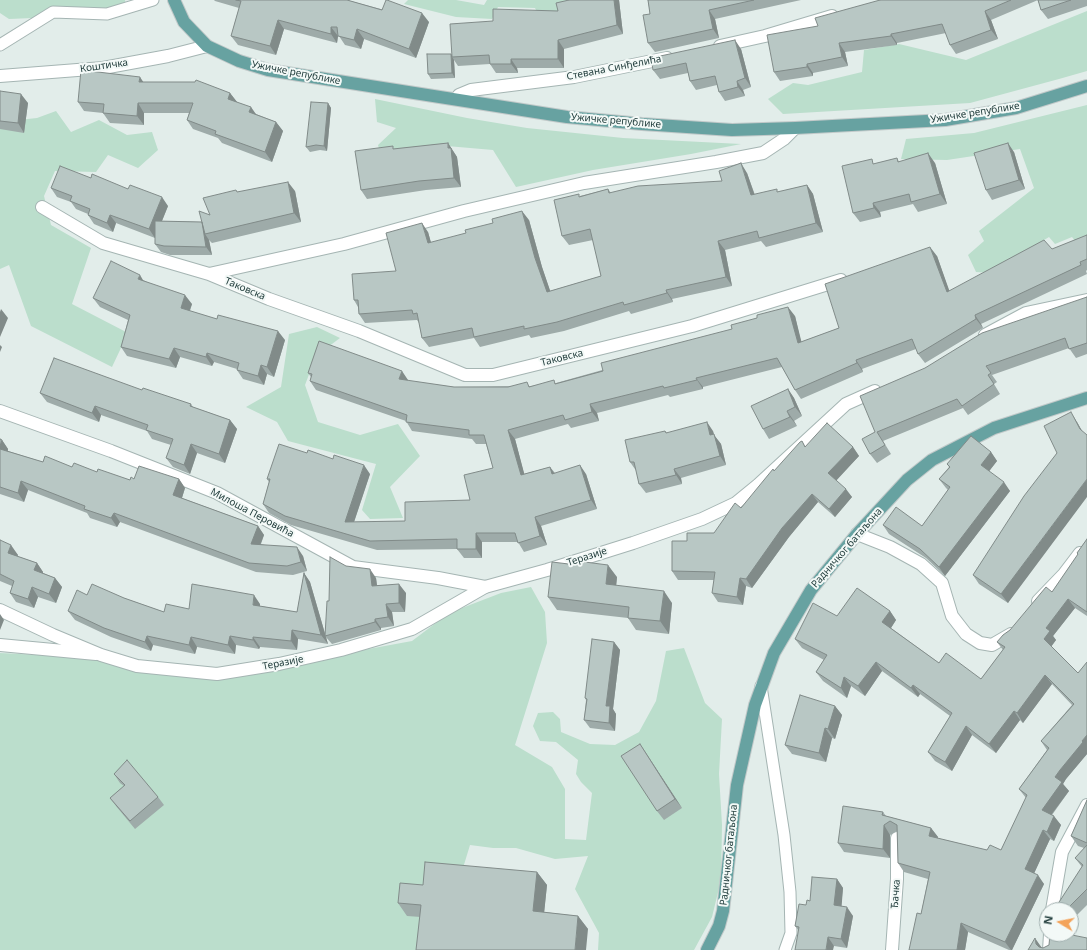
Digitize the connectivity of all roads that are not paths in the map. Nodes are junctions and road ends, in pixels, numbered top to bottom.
1 (153, 0) edge
2 (174, 0) edge
3 (842, 14) edge
4 (0, 45) edge
5 (207, 46) junction
6 (712, 48) edge
7 (681, 55) edge
8 (0, 76) edge
9 (1087, 86) edge
10 (457, 99) junction
11 (795, 128) junction
12 (42, 207) dead end
13 (209, 274) junction
14 (855, 275) edge
15 (1087, 300) edge
16 (975, 341) edge
17 (889, 385) edge
18 (1087, 398) edge
19 (0, 411) edge
20 (857, 534) junction
21 (1084, 548) edge
22 (484, 587) junction
23 (0, 610) edge
24 (1028, 612) edge
25 (1019, 623) edge
26 (0, 645) edge
27 (101, 655) junction
28 (761, 685) junction
29 (1087, 805) edge
30 (897, 838) edge
31 (1053, 902) edge
32 (707, 950) edge
33 (785, 950) edge
34 (892, 950) edge

1 - 4 lane
2 - 5 main road, Ужичке републике
3 - 6 street
5 - 8 street, Коштичка
5 - 10 main road, Ужичке републике
7 - 10 street, Стевана Синђелића
9 - 11 main road, Ужичке републике
10 - 11 main road, Ужичке републике
11 - 13 street, Таковска
12 - 13 street, Таковска
13 - 14 street, Таковска
15 - 16 street
17 - 22 street, Теразије
18 - 20 main road, Радничког батаљона
19 - 22 street, Милоша Перовића
20 - 25 street, Радничког батаљона
20 - 28 main road, Радничког батаљона
21 - 24 street
22 - 27 street, Теразије
23 - 27 street, Теразије
26 - 27 street
28 - 32 main road, Радничког батаљона
28 - 33 lane
29 - 31 street
30 - 34 street, Ђачка

